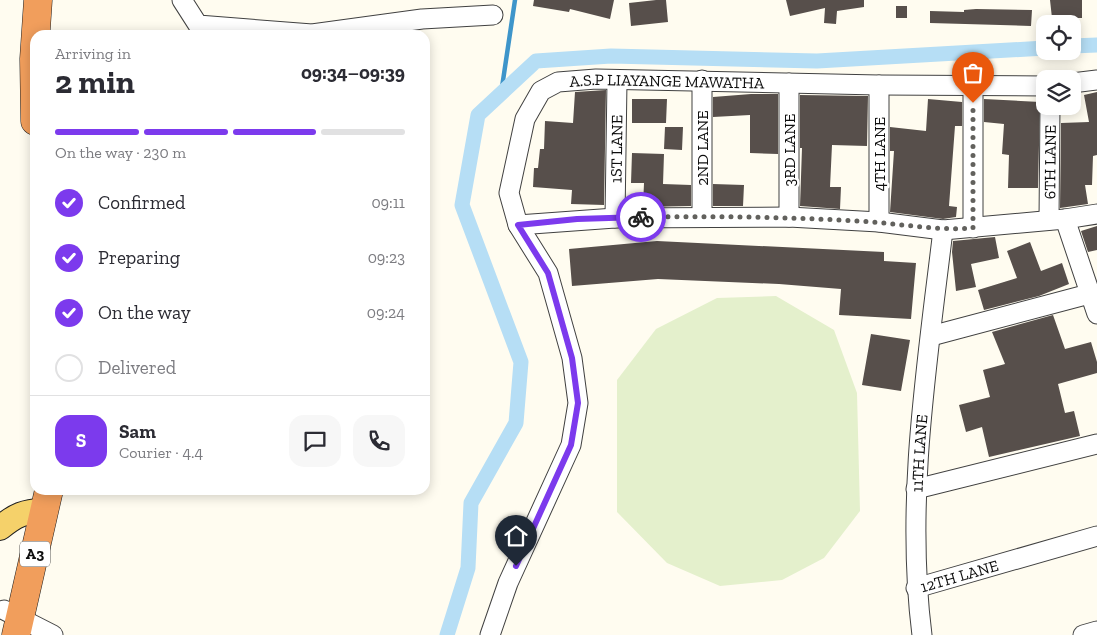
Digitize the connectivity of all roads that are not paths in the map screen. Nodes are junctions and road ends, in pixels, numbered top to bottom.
1 (38, 0) edge
2 (54, 0) edge
3 (182, 0) edge
4 (493, 15) dead end
5 (36, 30) edge
6 (51, 30) edge
7 (261, 30) edge
8 (341, 30) edge
9 (702, 80) junction
10 (1097, 80) edge
11 (617, 81) junction
12 (1081, 82) edge
13 (789, 83) junction
14 (879, 85) junction
15 (973, 85) junction
16 (1036, 86) edge
17 (1051, 115) edge
18 (1097, 214) edge
19 (702, 216) junction
20 (789, 217) junction
21 (615, 218) junction
22 (1057, 220) junction
23 (879, 222) junction
24 (518, 225) junction
25 (973, 228) junction
26 (943, 230) junction
27 (1089, 294) junction
28 (1097, 314) edge
29 (930, 336) junction
30 (1097, 444) edge
31 (916, 489) junction
32 (40, 500) edge
33 (0, 528) edge
34 (1097, 536) edge
35 (916, 588) junction
36 (10, 623) edge
37 (1097, 631) edge
38 (53, 635) edge
39 (490, 635) edge
40 (922, 635) edge
41 (1083, 635) edge

1 - 5 highway
2 - 6 highway
3 - 7 street
4 - 8 street
9 - 11 street, A.S.P LIAYANGE MAWATHA
9 - 13 street, A.S.P LIAYANGE MAWATHA
9 - 19 street, 2ND LANE
10 - 12 street
11 - 21 street, 1ST LANE
11 - 24 street, A.S.P LIAYANGE MAWATHA
13 - 14 street, A.S.P LIAYANGE MAWATHA
13 - 20 street, 3RD LANE
14 - 15 street, A.S.P LIAYANGE MAWATHA
14 - 23 street, 4TH LANE
15 - 16 street, A.S.P LIAYANGE MAWATHA
15 - 25 street
17 - 22 street, 6TH LANE
18 - 22 street
19 - 20 street
19 - 21 street
20 - 23 street
21 - 24 street
22 - 25 street
22 - 27 street
23 - 26 street
24 - 39 street, A.S.P LIAYANGE MAWATHA
25 - 26 street
26 - 29 street, 11TH LANE
27 - 28 street
27 - 29 street
29 - 31 street, 11TH LANE
30 - 31 street, 11TH LANE
31 - 35 street, 12TH LANE
32 - 33 main road
32 - 36 highway, A3
34 - 35 street, 12TH LANE
35 - 40 street
36 - 38 street
37 - 41 street

